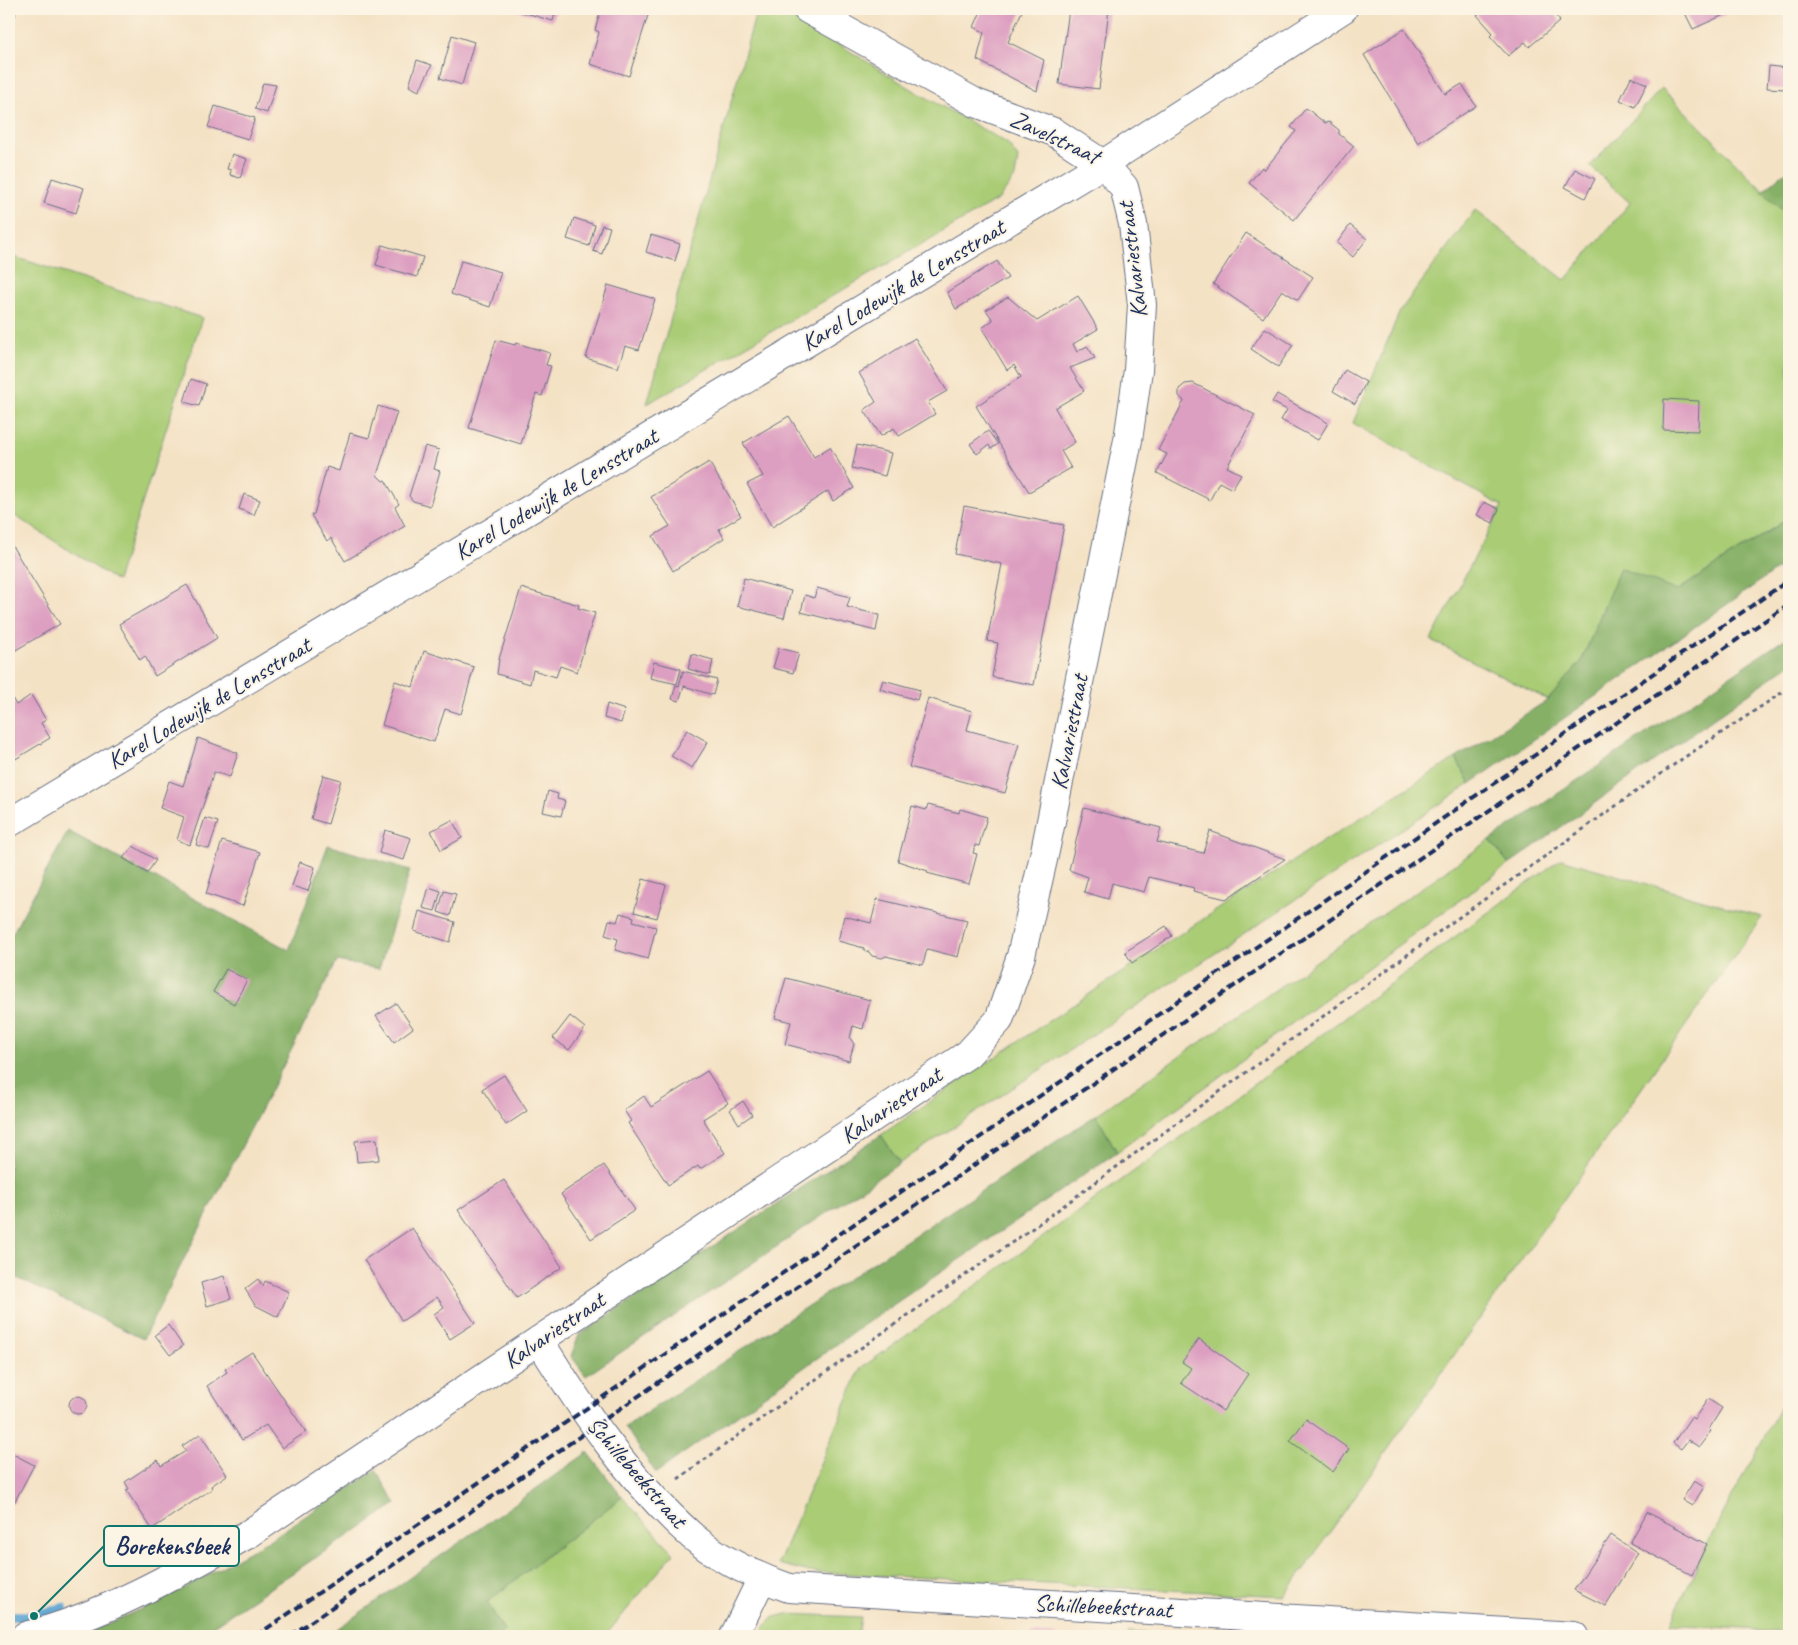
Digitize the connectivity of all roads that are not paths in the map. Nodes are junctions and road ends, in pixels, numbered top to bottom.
1 (807, 9) edge
2 (1343, 9) edge
3 (1103, 164) junction
4 (9, 823) edge
5 (539, 1340) junction
6 (762, 1578) junction
7 (1536, 1635) edge
8 (25, 1636) edge
9 (734, 1636) edge
10 (1574, 1636) edge

1 - 3 street, Zavelstraat
2 - 3 street, Zavelstraat
3 - 4 street, Karel Lodewijk de Lensstraat
3 - 5 street, Kalvariestraat
5 - 6 street, Schillebeekstraat
5 - 8 street, Kalvariestraat
6 - 7 street, Schillebeekstraat
6 - 9 street
7 - 10 street, Schillebeekstraat

